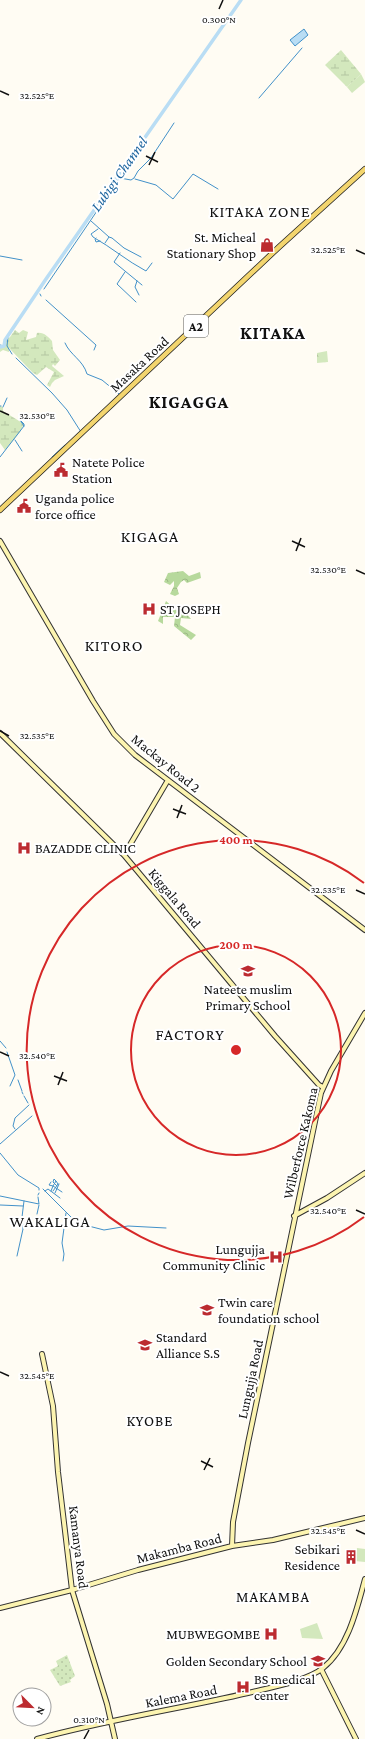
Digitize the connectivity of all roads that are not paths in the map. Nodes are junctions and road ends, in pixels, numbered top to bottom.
1 (365, 169) edge
2 (0, 510) edge
3 (0, 541) edge
4 (0, 733) edge
5 (168, 780) junction
6 (124, 855) junction
7 (365, 930) edge
8 (365, 1013) edge
9 (323, 1087) junction
10 (365, 1173) edge
11 (294, 1216) junction
12 (42, 1354) dead end
13 (365, 1518) edge
14 (232, 1546) junction
15 (365, 1579) edge
16 (72, 1590) junction
17 (0, 1608) edge
18 (322, 1669) junction
19 (111, 1720) junction
20 (37, 1739) edge
21 (115, 1739) edge
22 (356, 1739) edge

1 - 2 main road, Masaka Road / A2
3 - 5 street, Mackay Road 2
4 - 6 street, Kiggala Road
5 - 6 street
5 - 7 street, Mackay Road 2
6 - 9 street, Kiggala Road
8 - 9 street, Wilberforce Kakoma
9 - 11 street, Wilberforce Kakoma
10 - 11 street
11 - 14 street, Lungujja Road
12 - 16 street, Kamanya Road
13 - 14 street, Makamba Road
14 - 16 street, Makamba Road
15 - 18 street, Kalema Road
16 - 17 street, Makamba Road
16 - 19 street, Kamanya Road
18 - 19 street, Kalema Road
18 - 22 street
19 - 20 street, Kalema Road
19 - 21 street, Kamanya Road

